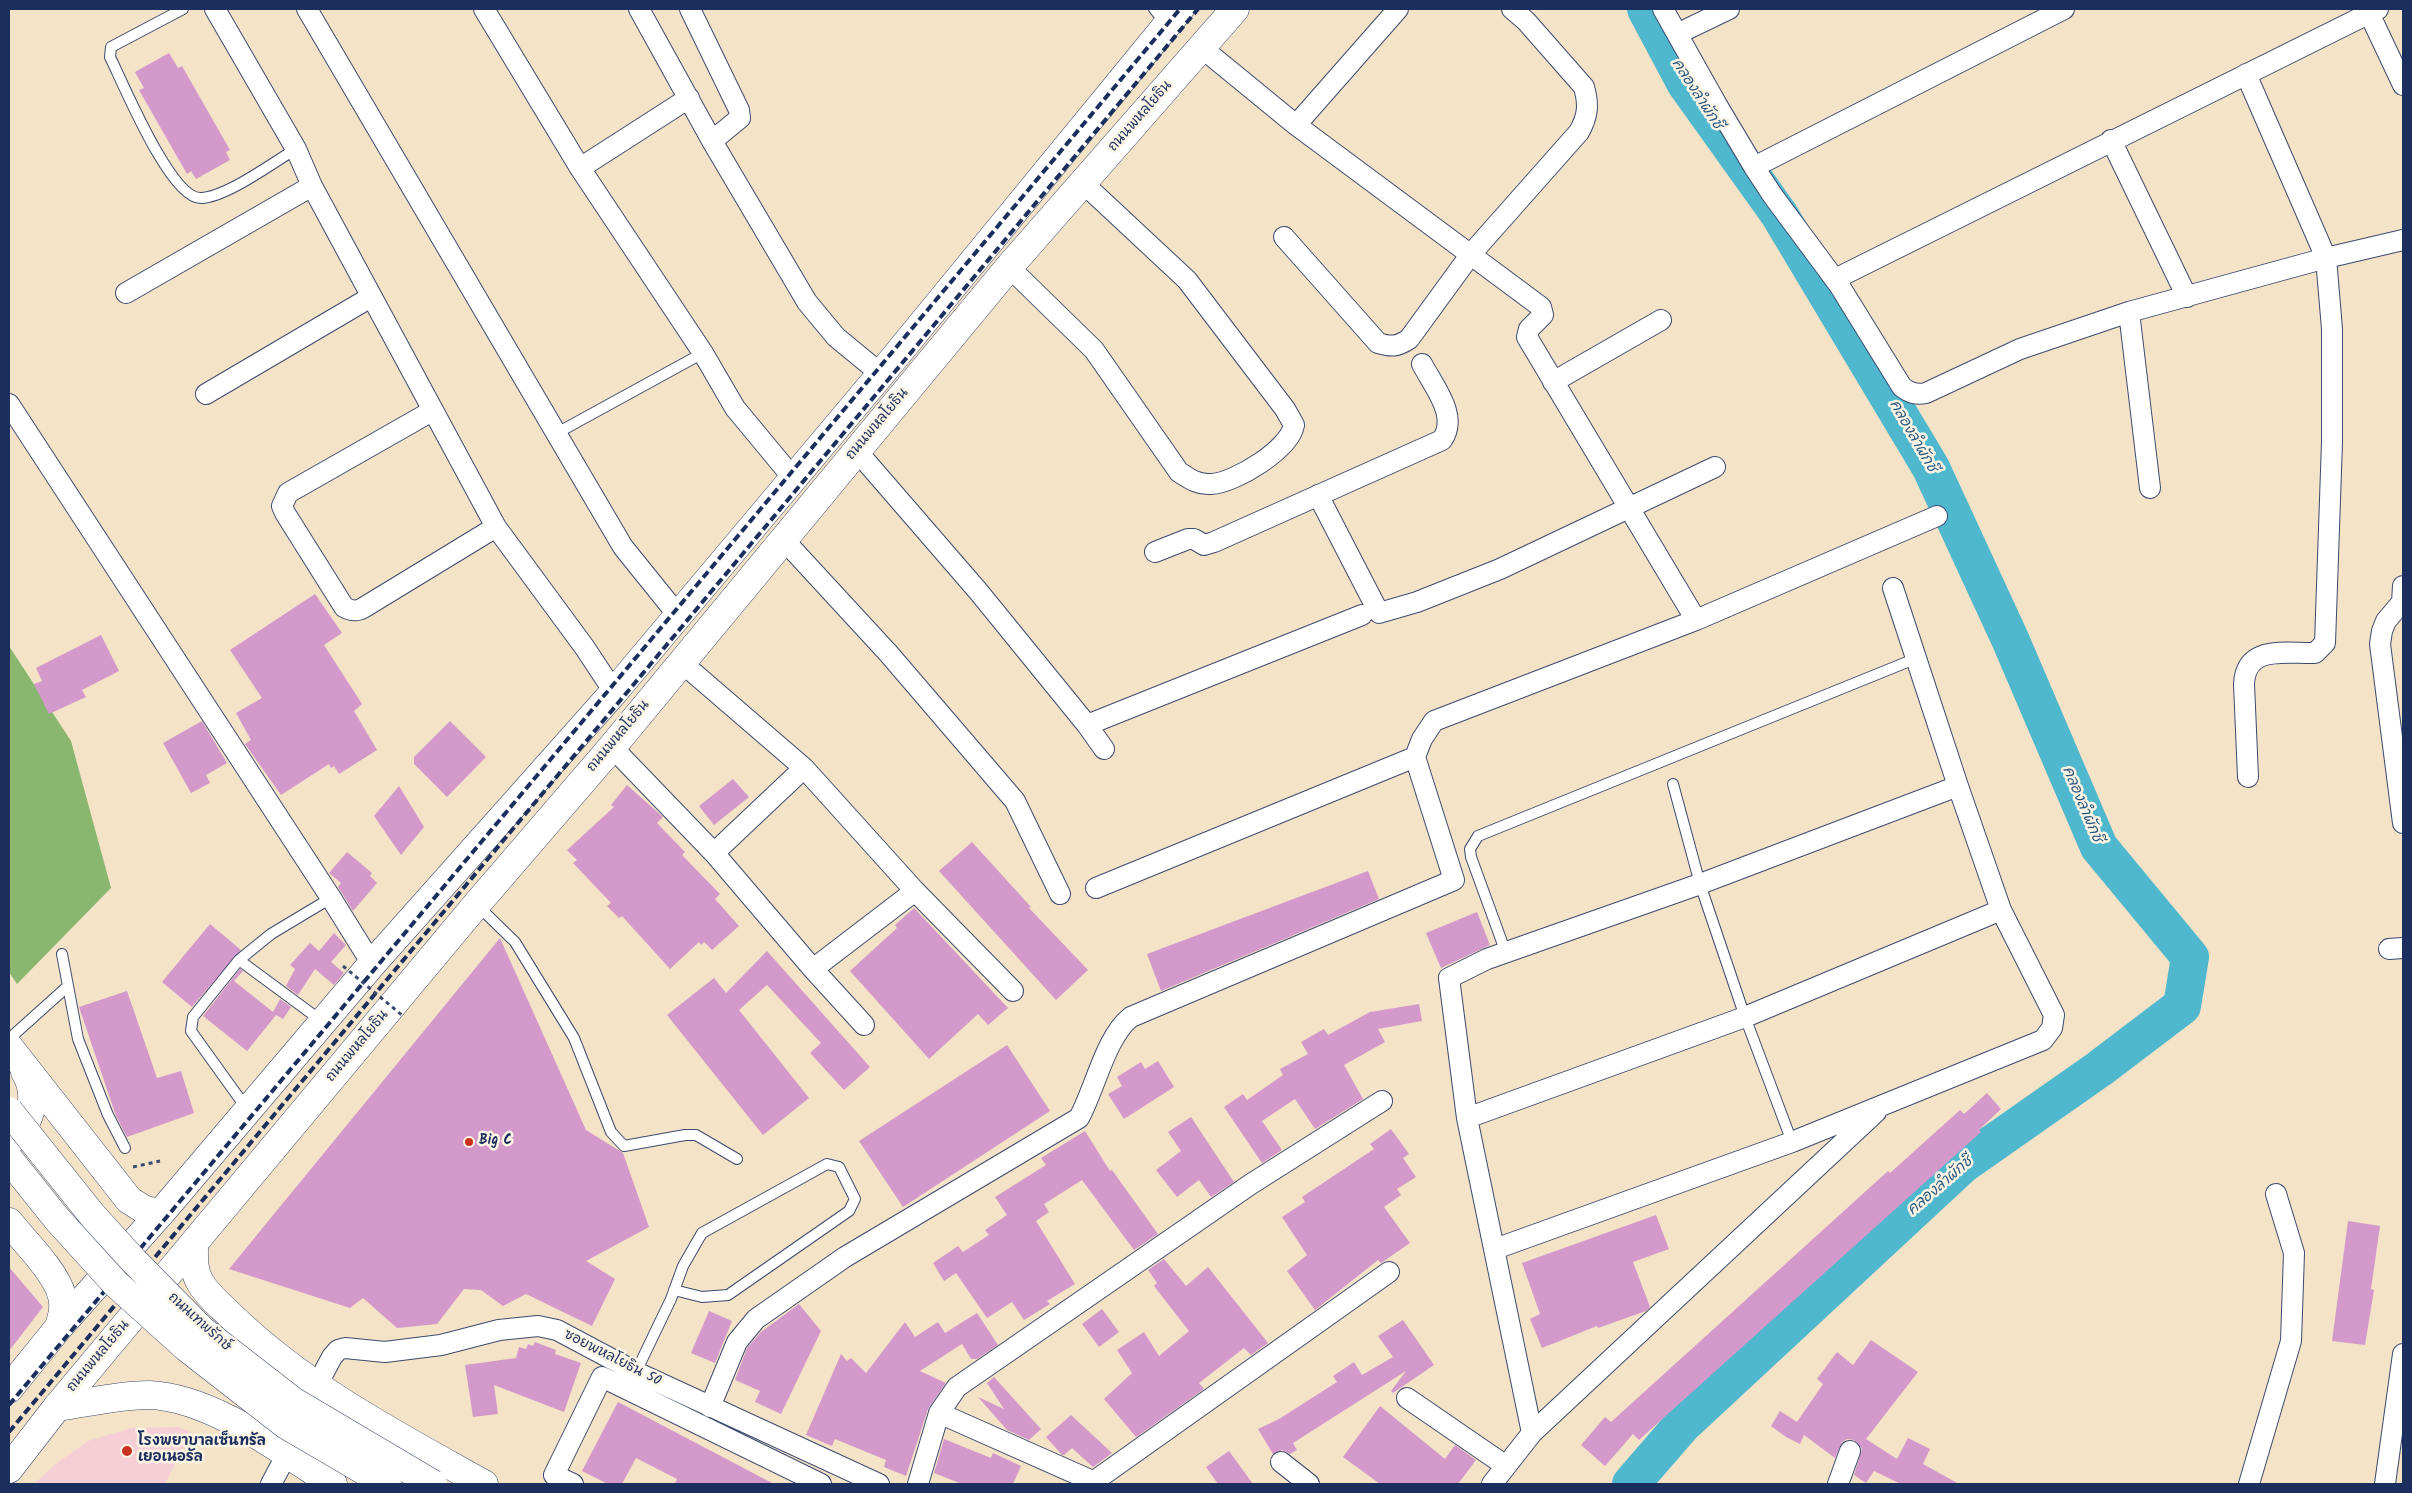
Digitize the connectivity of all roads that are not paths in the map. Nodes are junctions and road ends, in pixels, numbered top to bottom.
1 (183, 9) edge
2 (215, 9) edge
3 (307, 9) edge
4 (484, 9) edge
5 (639, 9) edge
6 (690, 9) edge
7 (1235, 9) edge
8 (1398, 9) edge
9 (1512, 9) edge
10 (1663, 9) edge
11 (1729, 9) edge
12 (2064, 9) edge
13 (2374, 11) edge
14 (1168, 16) edge
15 (1677, 34) junction
16 (1202, 48) junction
17 (2246, 74) junction
18 (2403, 85) edge
19 (689, 98) junction
20 (1296, 125) junction
21 (2111, 140) junction
22 (712, 141) junction
23 (296, 149) junction
24 (1754, 167) junction
25 (580, 168) junction
26 (1083, 183) junction
27 (312, 186) junction
28 (1284, 237) dead end
29 (2403, 240) edge
30 (987, 245) junction
31 (1471, 254) junction
32 (2326, 258) junction
33 (1012, 264) junction
34 (1835, 279) junction
35 (126, 293) dead end
36 (370, 297) junction
37 (2187, 297) junction
38 (2129, 312) junction
39 (1661, 320) dead end
40 (703, 353) junction
41 (1422, 364) dead end
42 (881, 374) junction
43 (1553, 382) junction
44 (206, 394) dead end
45 (9, 404) edge
46 (432, 411) junction
47 (557, 433) junction
48 (856, 450) junction
49 (1715, 467) dead end
50 (793, 478) junction
51 (2150, 488) dead end
52 (1318, 496) junction
53 (1630, 508) junction
54 (1937, 516) dead end
55 (496, 527) junction
56 (783, 538) junction
57 (1155, 552) dead end
58 (2403, 586) edge
59 (1893, 588) dead end
60 (677, 614) junction
61 (1362, 614) dead end
62 (1696, 620) junction
63 (1917, 658) junction
64 (682, 662) junction
65 (614, 692) junction
66 (1087, 726) junction
67 (612, 746) junction
68 (1104, 749) dead end
69 (1415, 757) junction
70 (804, 768) junction
71 (2248, 777) dead end
72 (1673, 784) dead end
73 (1958, 786) junction
74 (2403, 823) edge
75 (714, 853) junction
76 (1700, 884) junction
77 (1096, 888) dead end
78 (916, 891) junction
79 (1060, 894) dead end
80 (332, 898) junction
81 (476, 905) junction
82 (2001, 910) junction
83 (1506, 953) junction
84 (62, 954) dead end
85 (239, 960) junction
86 (372, 964) junction
87 (813, 969) junction
88 (68, 986) junction
89 (1013, 991) dead end
90 (1745, 1018) junction
91 (323, 1022) junction
92 (864, 1025) dead end
93 (9, 1039) edge
94 (15, 1056) edge
95 (1382, 1101) dead end
96 (1885, 1104) junction
97 (248, 1110) junction
98 (9, 1112) edge
99 (1467, 1118) junction
100 (1792, 1142) junction
101 (9, 1143) edge
102 (125, 1148) dead end
103 (9, 1159) edge
104 (737, 1159) dead end
105 (2276, 1194) dead end
106 (160, 1213) junction
107 (9, 1222) edge
108 (194, 1246) junction
109 (1495, 1249) junction
110 (1389, 1272) dead end
111 (674, 1290) junction
112 (59, 1328) junction
113 (2403, 1354) edge
114 (636, 1372) junction
115 (317, 1385) junction
116 (9, 1389) edge
117 (1407, 1398) dead end
118 (57, 1407) junction
119 (710, 1407) junction
120 (939, 1413) junction
121 (383, 1428) junction
122 (1532, 1433) junction
123 (1850, 1451) dead end
124 (287, 1454) junction
125 (1281, 1462) dead end
126 (1506, 1466) junction
127 (9, 1469) edge
128 (1096, 1483) edge
129 (2390, 1483) edge
130 (271, 1484) edge
131 (335, 1484) edge
132 (387, 1484) edge
133 (433, 1484) edge
134 (484, 1484) edge
135 (573, 1484) edge
136 (821, 1484) edge
137 (879, 1484) edge
138 (918, 1484) edge
139 (1309, 1484) edge
140 (1492, 1484) edge
141 (1838, 1484) edge
142 (2249, 1484) edge

1 - 23 lane
2 - 23 street
3 - 47 street
4 - 25 street
5 - 19 street
6 - 22 street
7 - 16 main road, ถนนพหลโยธิน
8 - 20 street
9 - 31 street
10 - 15 street
11 - 15 street
12 - 24 street
13 - 17 street
13 - 18 street
14 - 16 main road
14 - 30 main road
15 - 24 street
16 - 20 street
16 - 26 main road, ถนนพหลโยธิน
17 - 21 street
17 - 32 street
19 - 22 street
19 - 25 street
20 - 31 street
21 - 34 street
21 - 37 street
22 - 42 street
23 - 27 street
24 - 34 street
25 - 40 street
26 - 33 main road, ถนนพหลโยธิน
26 - 33 street
27 - 35 street
27 - 36 street
28 - 31 street
29 - 32 street
30 - 33 main road
30 - 42 main road
31 - 43 street
32 - 37 street
32 - 71 street
33 - 48 main road, ถนนพหลโยธิน
34 - 38 street
36 - 44 street
36 - 46 street
37 - 38 street
38 - 51 street
39 - 43 street
40 - 47 lane
40 - 50 street
41 - 52 street
42 - 50 main road
43 - 53 street
45 - 80 street
46 - 55 street
46 - 55 street
47 - 60 street
48 - 56 main road, ถนนพหลโยธิน
48 - 66 street
49 - 53 street
50 - 60 main road
52 - 53 street
52 - 57 street
53 - 62 street
54 - 62 street
55 - 65 street
56 - 64 main road, ถนนพหลโยธิน
56 - 79 street
58 - 74 street
59 - 63 street
60 - 65 main road
61 - 66 street
62 - 69 street
63 - 73 street
63 - 83 lane
64 - 67 main road, ถนนพหลโยธิน
64 - 70 street
65 - 86 main road
66 - 68 street
67 - 75 street
67 - 81 main road, ถนนพหลโยธิน
69 - 77 street
69 - 119 street
70 - 75 street
70 - 78 street
72 - 76 lane
73 - 76 street
73 - 82 street
75 - 87 street
76 - 83 street
76 - 90 lane
78 - 87 street
78 - 89 street
80 - 85 lane
80 - 86 street
81 - 104 lane
81 - 108 main road, ถนนพหลโยธิน
82 - 90 street
82 - 96 street
83 - 99 street
84 - 88 lane
85 - 91 lane
85 - 97 lane
86 - 91 main road
87 - 92 street
88 - 93 lane
88 - 102 lane
90 - 99 street
90 - 100 lane
91 - 97 main road
94 - 101 main road
94 - 106 main road
95 - 120 street
96 - 100 street
96 - 122 street
97 - 106 main road
98 - 133 main road, ถนนเทพรักษ์, bridge
99 - 109 street
100 - 109 street
103 - 132 main road, ถนนเทพรักษ์, bridge
105 - 142 street
106 - 112 main road
107 - 112 main road
108 - 115 main road, ถนนเทพรักษ์
108 - 118 main road, ถนนพหลโยธิน
109 - 122 street
110 - 128 street
111 - 111 lane
111 - 114 lane
112 - 116 main road
113 - 129 street
114 - 115 street, ซอยพหลโยธิน 50
114 - 119 street, ซอยพหลโยธิน 50
115 - 121 main road, ถนนเทพรักษ์
117 - 126 street
118 - 124 main road
118 - 127 main road, ถนนพหลโยธิน
119 - 137 street, ซอยพหลโยธิน 50
120 - 128 street
120 - 138 street
121 - 131 main road
121 - 134 main road, ถนนเทพรักษ์
122 - 126 street
123 - 141 street
124 - 130 street
124 - 131 main road
125 - 139 street
126 - 140 street
135 - 136 street

